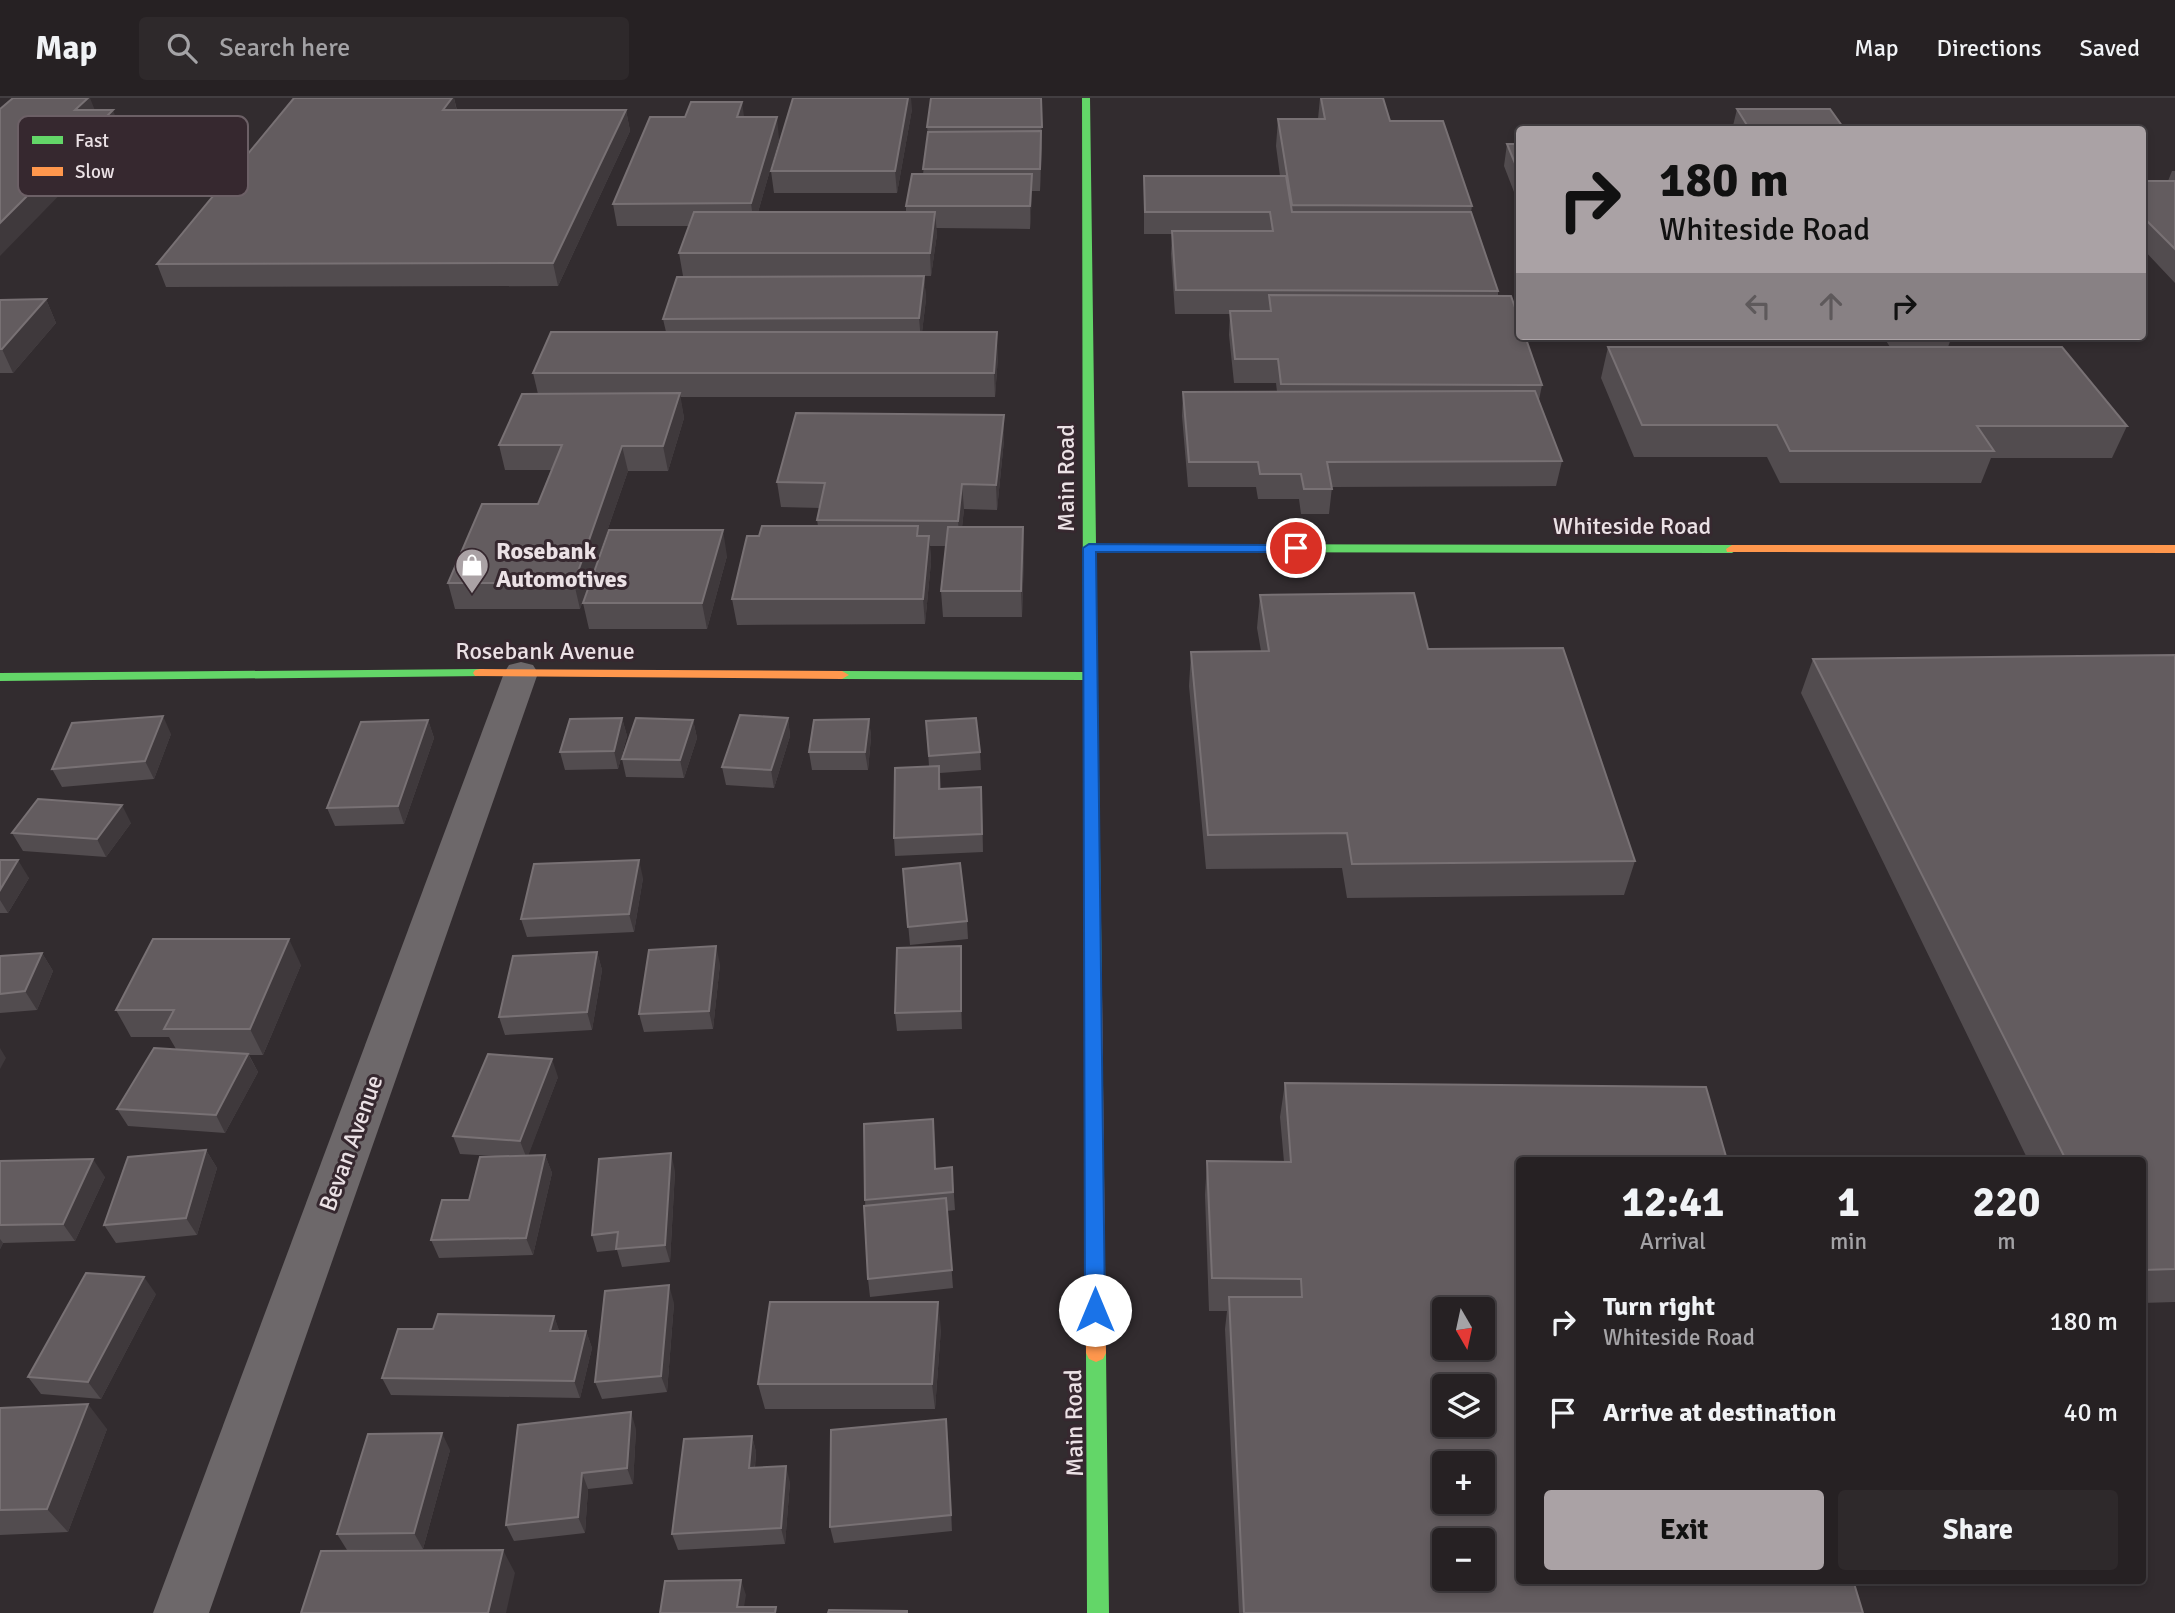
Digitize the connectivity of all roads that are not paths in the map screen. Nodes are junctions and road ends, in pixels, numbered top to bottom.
1 (1086, 98) edge
2 (1089, 548) junction
3 (2175, 549) edge
4 (521, 673) junction
5 (1089, 676) junction
6 (0, 677) edge
7 (181, 1613) edge
8 (1098, 1613) edge

1 - 2 main road, Main Road
2 - 3 main road, Whiteside Road
2 - 5 main road, Main Road
4 - 5 main road, Rosebank Avenue
4 - 6 main road, Rosebank Avenue
4 - 7 street, Bevan Avenue
5 - 8 main road, Main Road

